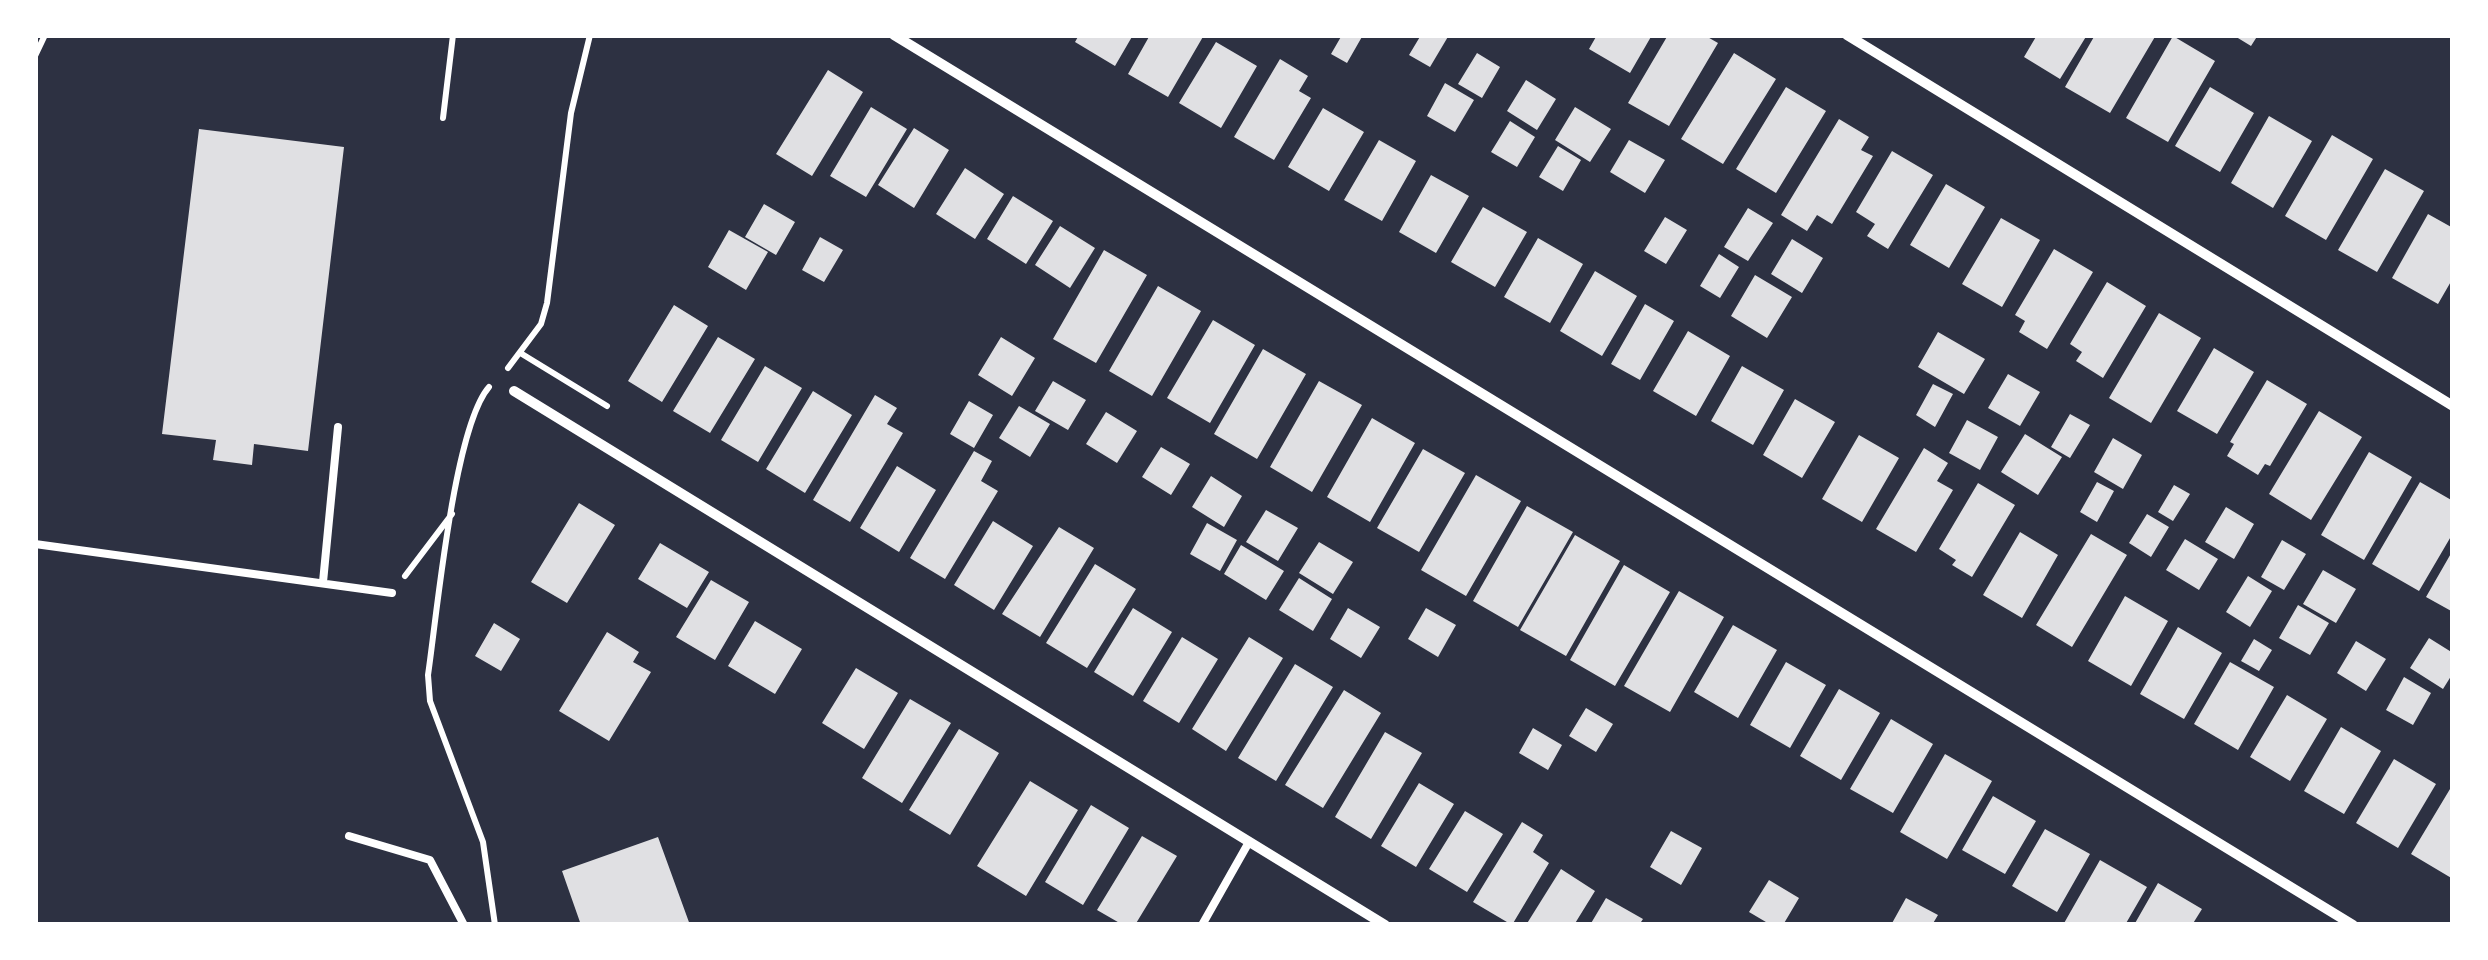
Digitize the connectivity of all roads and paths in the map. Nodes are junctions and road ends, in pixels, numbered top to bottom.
1 (45, 35) edge
2 (454, 35) edge
3 (590, 35) edge
4 (894, 35) edge
5 (1847, 35) edge
6 (35, 56) edge
7 (442, 118) dead end
8 (522, 354) junction
9 (514, 391) dead end
10 (607, 406) dead end
11 (2453, 406) edge
12 (338, 427) dead end
13 (454, 513) junction
14 (35, 544) edge
15 (323, 582) junction
16 (392, 593) joint
17 (349, 836) dead end
18 (1250, 842) junction
19 (464, 925) edge
20 (495, 925) edge
21 (1202, 925) edge
22 (1386, 925) edge
23 (2353, 925) edge

1 - 6 path
2 - 7 path
3 - 8 path
4 - 23 street
5 - 11 street
8 - 10 path
8 - 13 path
9 - 18 street
12 - 15 lane
13 - 16 path
13 - 20 path
14 - 15 lane
15 - 16 lane
17 - 19 lane
18 - 21 lane
18 - 22 street

